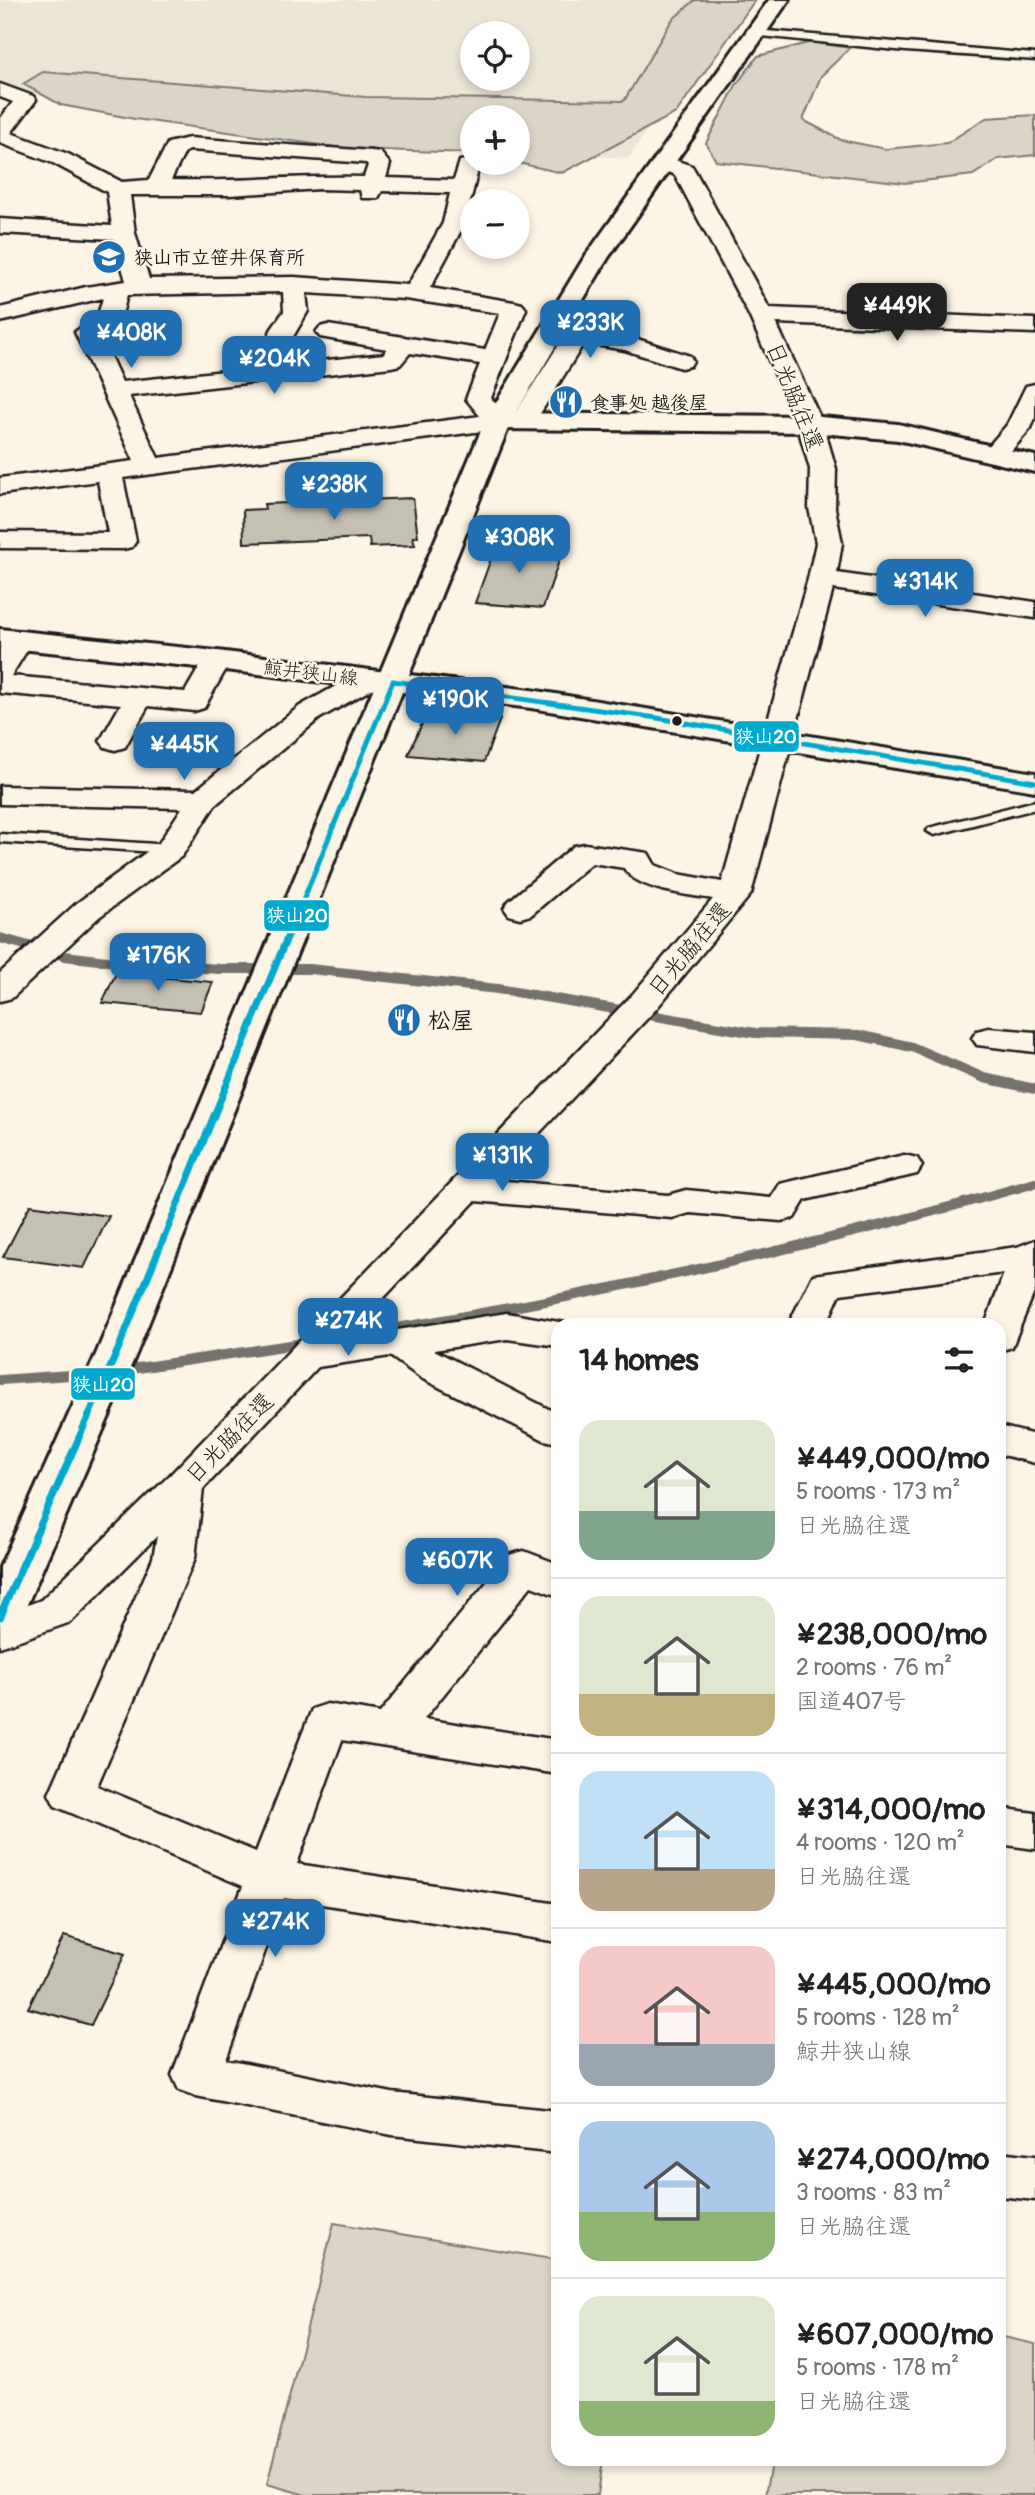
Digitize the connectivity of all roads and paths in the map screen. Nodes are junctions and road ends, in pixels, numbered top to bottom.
1 (779, 0) edge
2 (755, 33) junction
3 (1035, 57) edge
4 (0, 90) edge
5 (0, 135) edge
6 (664, 162) junction
7 (466, 175) edge
8 (157, 186) junction
9 (464, 187) junction
10 (372, 188) junction
11 (118, 190) junction
12 (0, 226) edge
13 (124, 233) junction
14 (294, 284) junction
15 (127, 288) junction
16 (416, 292) junction
17 (0, 315) edge
18 (761, 315) junction
19 (1035, 326) edge
20 (328, 332) dead end
21 (279, 342) dead end
22 (404, 344) junction
23 (493, 359) junction
24 (681, 361) dead end
25 (115, 390) junction
26 (1035, 391) edge
27 (511, 420) junction
28 (810, 424) junction
29 (995, 454) junction
30 (1035, 464) edge
31 (149, 465) junction
32 (109, 470) junction
33 (0, 486) edge
34 (0, 540) edge
35 (822, 579) junction
36 (1035, 610) edge
37 (10, 638) edge
38 (216, 660) junction
39 (0, 671) edge
40 (381, 680) junction
41 (0, 684) edge
42 (139, 696) junction
43 (780, 740) junction
44 (115, 741) dead end
45 (1035, 782) edge
46 (0, 795) edge
47 (202, 799) junction
48 (1035, 805) edge
49 (934, 831) dead end
50 (0, 838) edge
51 (171, 849) junction
52 (735, 894) junction
53 (520, 908) dead end
54 (0, 991) edge
55 (989, 1038) dead end
56 (1035, 1042) edge
57 (904, 1166) dead end
58 (467, 1189) junction
59 (1031, 1255) edge
60 (810, 1318) edge
61 (1006, 1320) edge
62 (551, 1332) edge
63 (398, 1343) junction
64 (310, 1355) junction
65 (551, 1427) edge
66 (1006, 1442) edge
67 (1035, 1448) edge
68 (184, 1485) junction
69 (551, 1578) edge
70 (0, 1616) edge
71 (0, 1631) edge
72 (390, 1731) junction
73 (551, 1756) edge
74 (1006, 1827) edge
75 (1035, 1831) edge
76 (270, 1878) junction
77 (551, 1922) edge
78 (551, 2131) edge
79 (1006, 2175) edge
80 (1035, 2178) edge

1 - 2 main road
2 - 3 lane
2 - 6 main road
4 - 5 street
5 - 11 street
6 - 18 street, 日光脇往還
6 - 27 main road
7 - 9 street
8 - 10 street
8 - 10 street
8 - 11 street
9 - 10 street
9 - 16 street
11 - 13 street
12 - 13 street
13 - 15 street
14 - 15 street
14 - 16 street
14 - 21 street
15 - 17 street
15 - 25 street
16 - 23 street
18 - 19 street
18 - 28 street, 日光脇往還
20 - 22 street
22 - 23 street
22 - 25 street
23 - 27 street
24 - 27 street
25 - 31 street
26 - 29 street
27 - 28 main road
27 - 31 street
27 - 40 main road
28 - 29 main road
28 - 35 street, 日光脇往還
29 - 30 main road
31 - 32 street
32 - 33 street
32 - 34 street
35 - 36 street
35 - 43 street, 日光脇往還
37 - 38 main road, 鯨井狭山線
37 - 39 street
38 - 40 main road, 鯨井狭山線
38 - 42 street
40 - 43 main road, 鯨井狭山線
40 - 47 street
40 - 70 main road
41 - 42 street
42 - 44 street
43 - 45 main road, 鯨井狭山線
43 - 52 street, 日光脇往還
46 - 47 street
47 - 51 street
48 - 49 lane
50 - 51 lane
51 - 54 street
52 - 53 street
52 - 58 street, 日光脇往還
55 - 56 street
57 - 58 street
58 - 64 street, 日光脇往還
59 - 60 street
59 - 61 street
62 - 63 street
63 - 64 street
63 - 65 street
64 - 68 street, 日光脇往還
66 - 67 street
68 - 71 street, 日光脇往還
68 - 76 street
69 - 72 street
72 - 73 street
72 - 76 street
74 - 75 street
76 - 77 street
76 - 78 street
79 - 80 street

